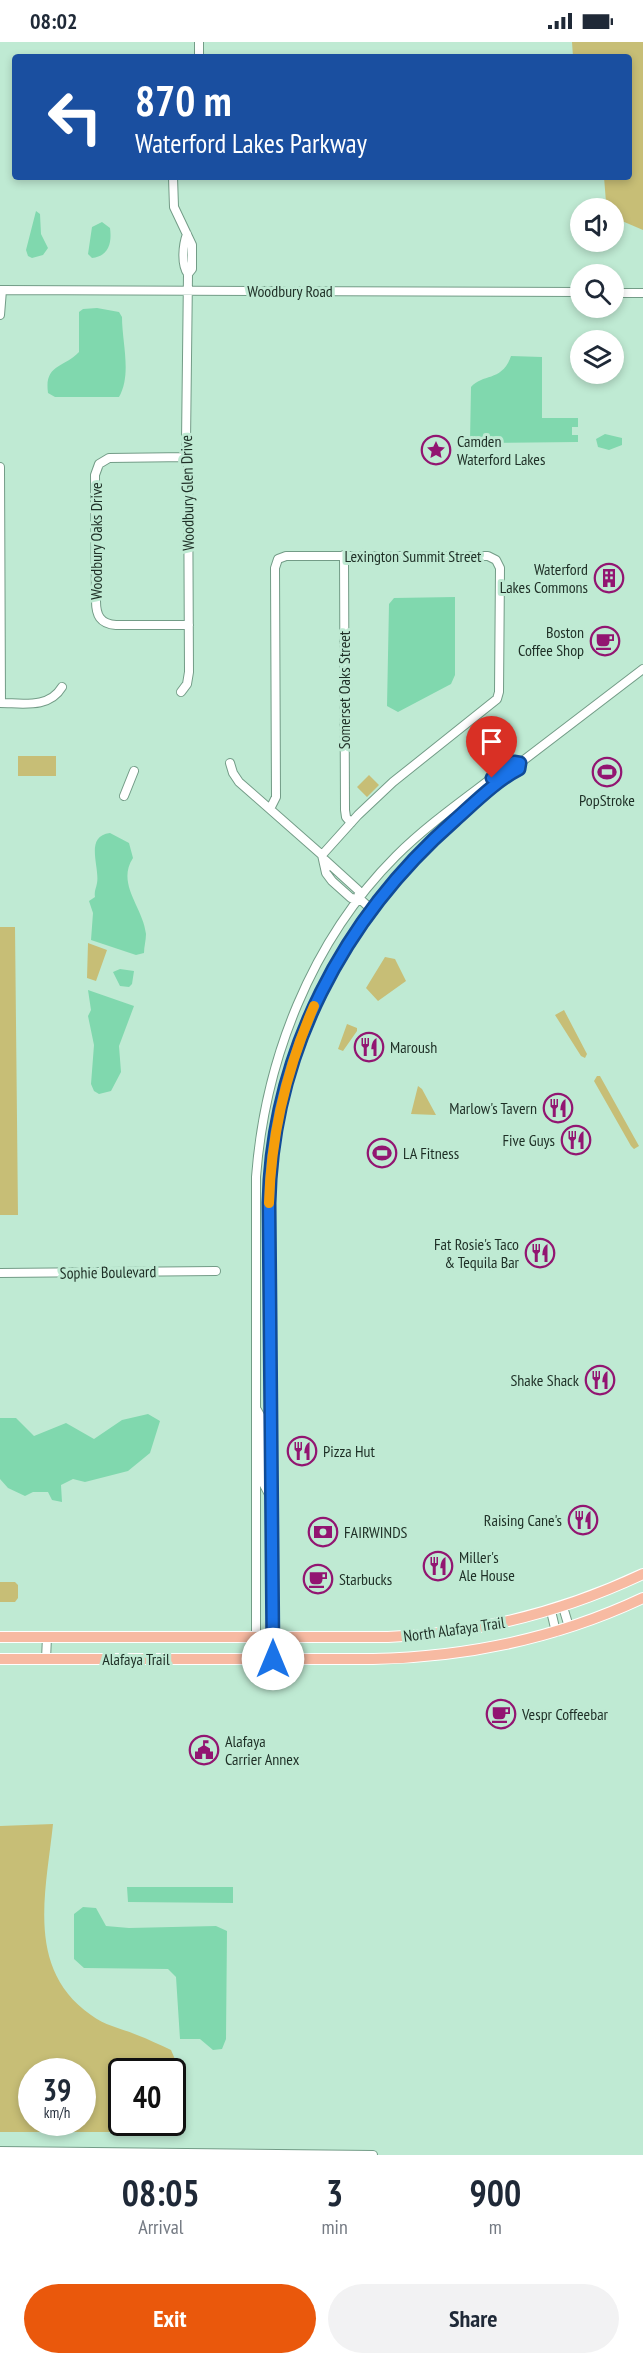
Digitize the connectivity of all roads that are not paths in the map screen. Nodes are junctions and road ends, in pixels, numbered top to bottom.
1 (173, 180) edge
2 (1, 290) edge
3 (187, 291) junction
4 (570, 292) edge
5 (624, 293) edge
6 (643, 293) edge
7 (0, 315) edge
8 (188, 457) junction
9 (0, 467) edge
10 (344, 555) junction
11 (189, 625) junction
12 (643, 669) edge
13 (62, 687) dead end
14 (181, 692) dead end
15 (0, 703) edge
16 (230, 763) dead end
17 (520, 763) junction
18 (134, 771) dead end
19 (124, 796) dead end
20 (270, 809) junction
21 (351, 824) junction
22 (323, 857) junction
23 (360, 899) junction
24 (372, 909) junction
25 (273, 1076) junction
26 (287, 1080) junction
27 (216, 1271) dead end
28 (0, 1273) edge
29 (256, 1407) junction
30 (271, 1498) junction
31 (643, 1574) edge
32 (643, 1598) edge
33 (563, 1607) junction
34 (551, 1611) junction
35 (569, 1628) junction
36 (556, 1632) junction
37 (0, 1637) edge
38 (47, 1637) junction
39 (257, 1637) junction
40 (273, 1637) junction
41 (0, 1659) edge
42 (46, 1659) junction
43 (256, 1659) junction
44 (273, 1659) junction
45 (0, 2151) edge
46 (373, 2155) edge

1 - 3 street, Woodbury Glen Drive
2 - 3 street, Woodbury Road
2 - 7 street
3 - 4 street, Woodbury Road
3 - 8 street, Woodbury Glen Drive
5 - 6 street
8 - 11 street, Woodbury Glen Drive
8 - 11 street, Woodbury Oaks Drive
9 - 15 street
10 - 20 street, Lexington Summit Street
10 - 21 street, Somerset Oaks Street
10 - 21 street, Lexington Summit Street
11 - 14 street, Woodbury Glen Drive
12 - 17 street
13 - 15 street
16 - 20 street
17 - 23 street
17 - 24 street
18 - 19 street
20 - 22 street
21 - 22 street, Lexington Summit Street
22 - 23 street
23 - 24 street
23 - 25 street
24 - 26 street
25 - 26 street
25 - 29 street
26 - 30 street
27 - 28 street, Sophie Boulevard
29 - 30 street
29 - 39 street
30 - 40 street
31 - 33 main road, North Alafaya Trail
32 - 35 main road, North Alafaya Trail
33 - 34 main road, North Alafaya Trail
33 - 35 street
34 - 36 street
34 - 40 main road, North Alafaya Trail
35 - 36 main road, North Alafaya Trail
36 - 44 main road, North Alafaya Trail
37 - 38 main road, Alafaya Trail
38 - 39 main road, Alafaya Trail
38 - 42 street
39 - 40 main road, North Alafaya Trail
39 - 43 street
40 - 44 street
41 - 42 main road, Alafaya Trail
42 - 43 main road, Alafaya Trail
43 - 44 main road, Alafaya Trail
45 - 46 street

